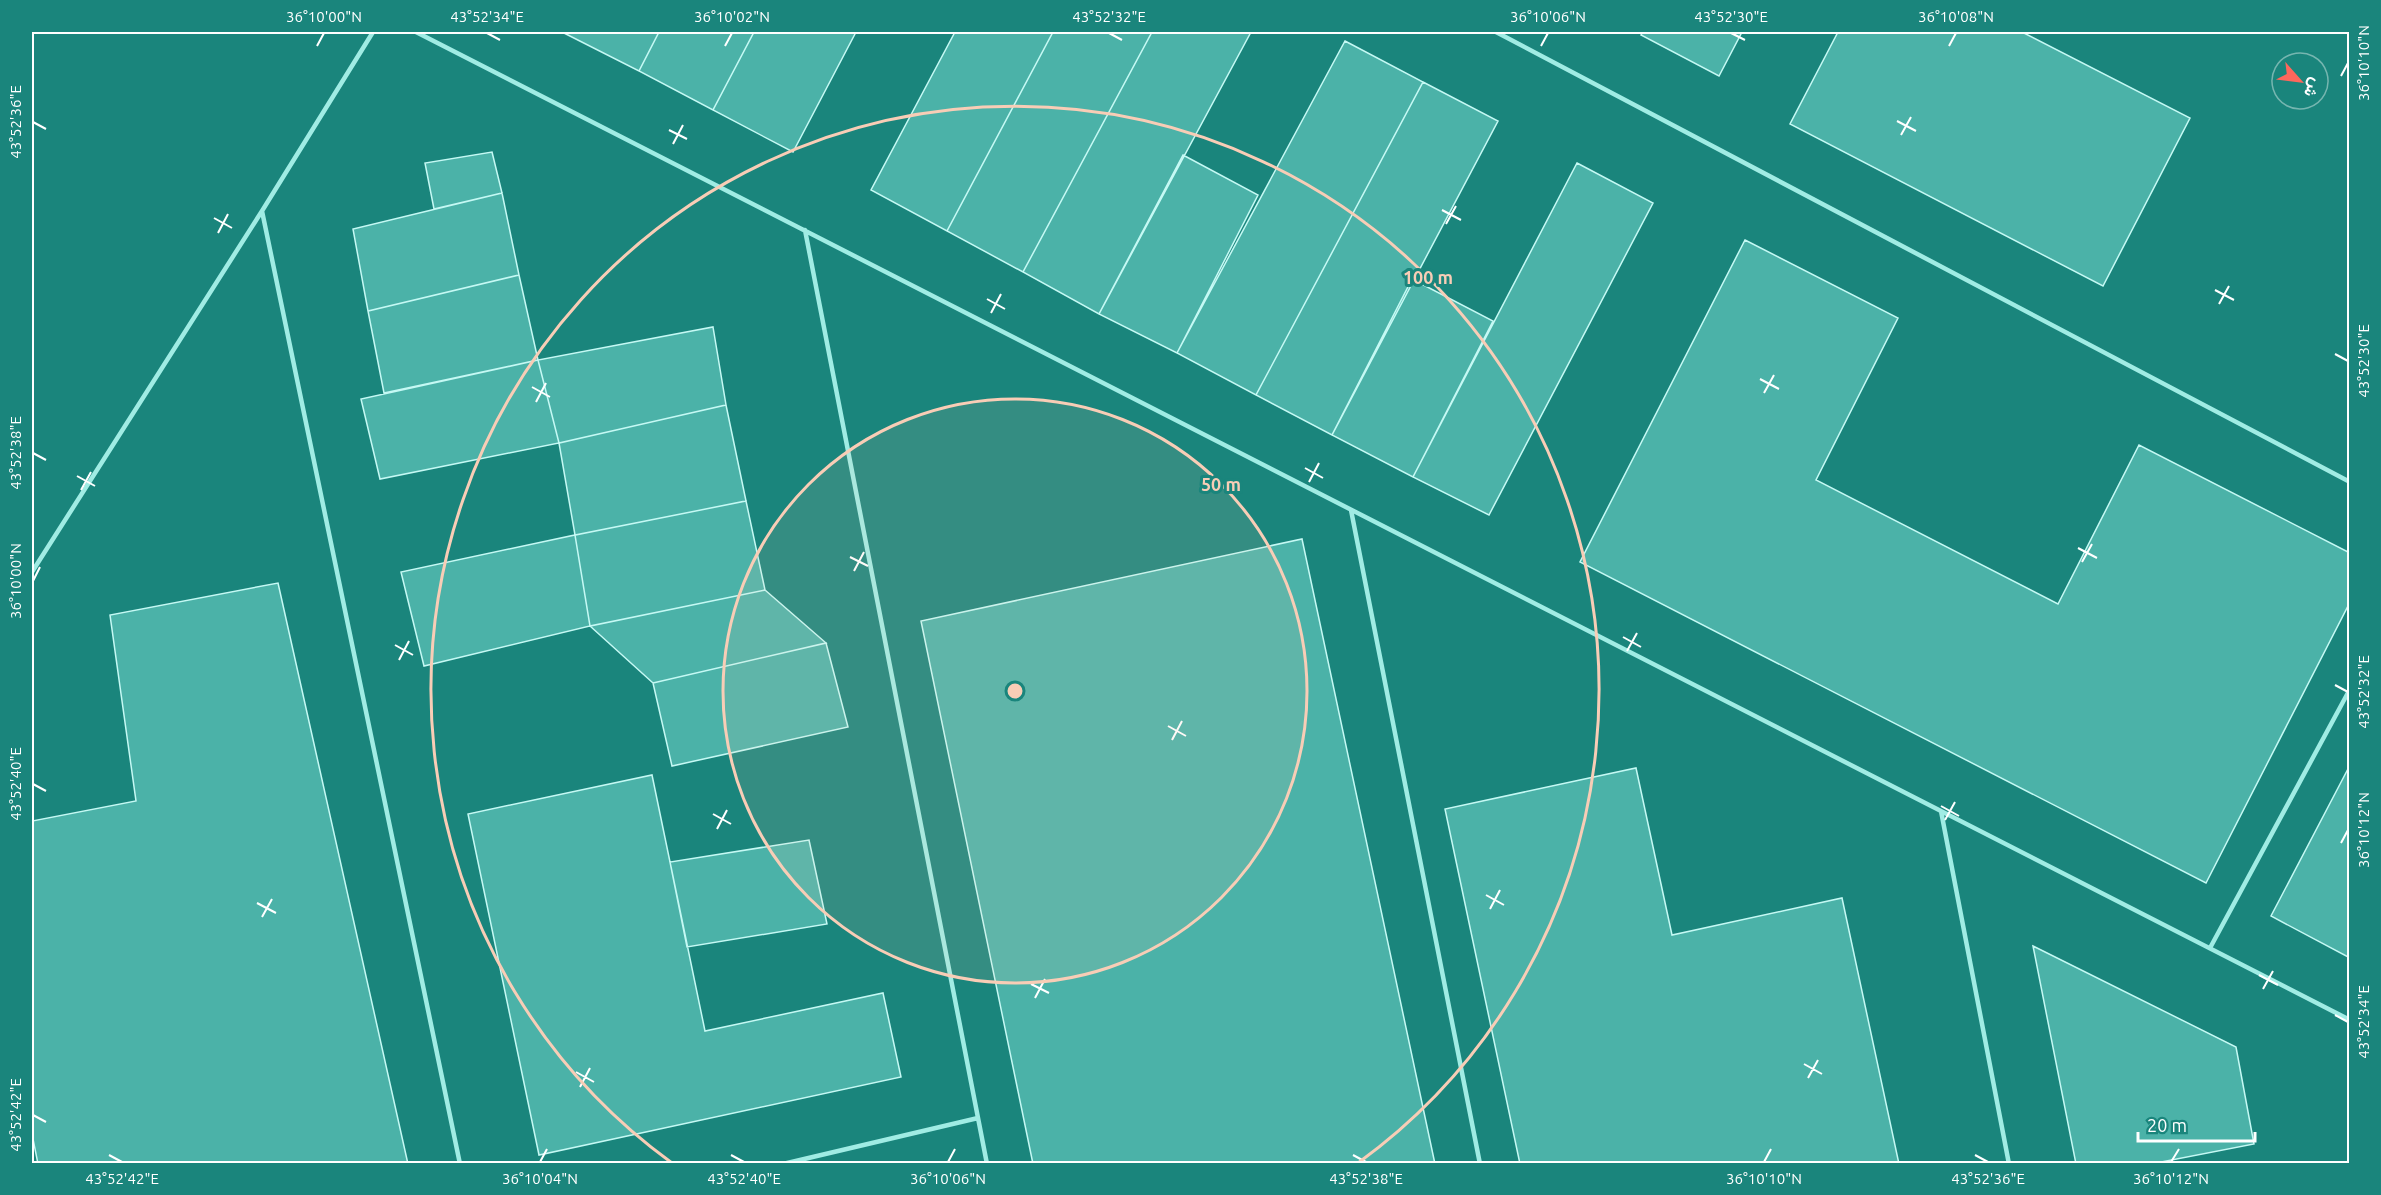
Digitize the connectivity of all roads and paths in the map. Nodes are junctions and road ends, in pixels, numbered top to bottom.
1 (373, 32) edge
2 (416, 32) edge
3 (1496, 32) edge
4 (262, 212) junction
5 (806, 230) junction
6 (2349, 482) edge
7 (1352, 510) junction
8 (32, 572) edge
9 (2349, 689) edge
10 (1941, 810) junction
11 (2210, 948) junction
12 (2349, 1020) edge
13 (978, 1118) junction
14 (460, 1164) edge
15 (783, 1164) edge
16 (987, 1164) edge
17 (1480, 1164) edge
18 (2009, 1164) edge

1 - 4 lane
2 - 5 lane
3 - 6 lane
4 - 8 lane
4 - 14 lane
5 - 7 lane
5 - 13 lane
7 - 10 lane
7 - 17 lane
9 - 11 lane
10 - 11 lane
10 - 18 lane
11 - 12 lane
13 - 15 lane
13 - 16 lane

